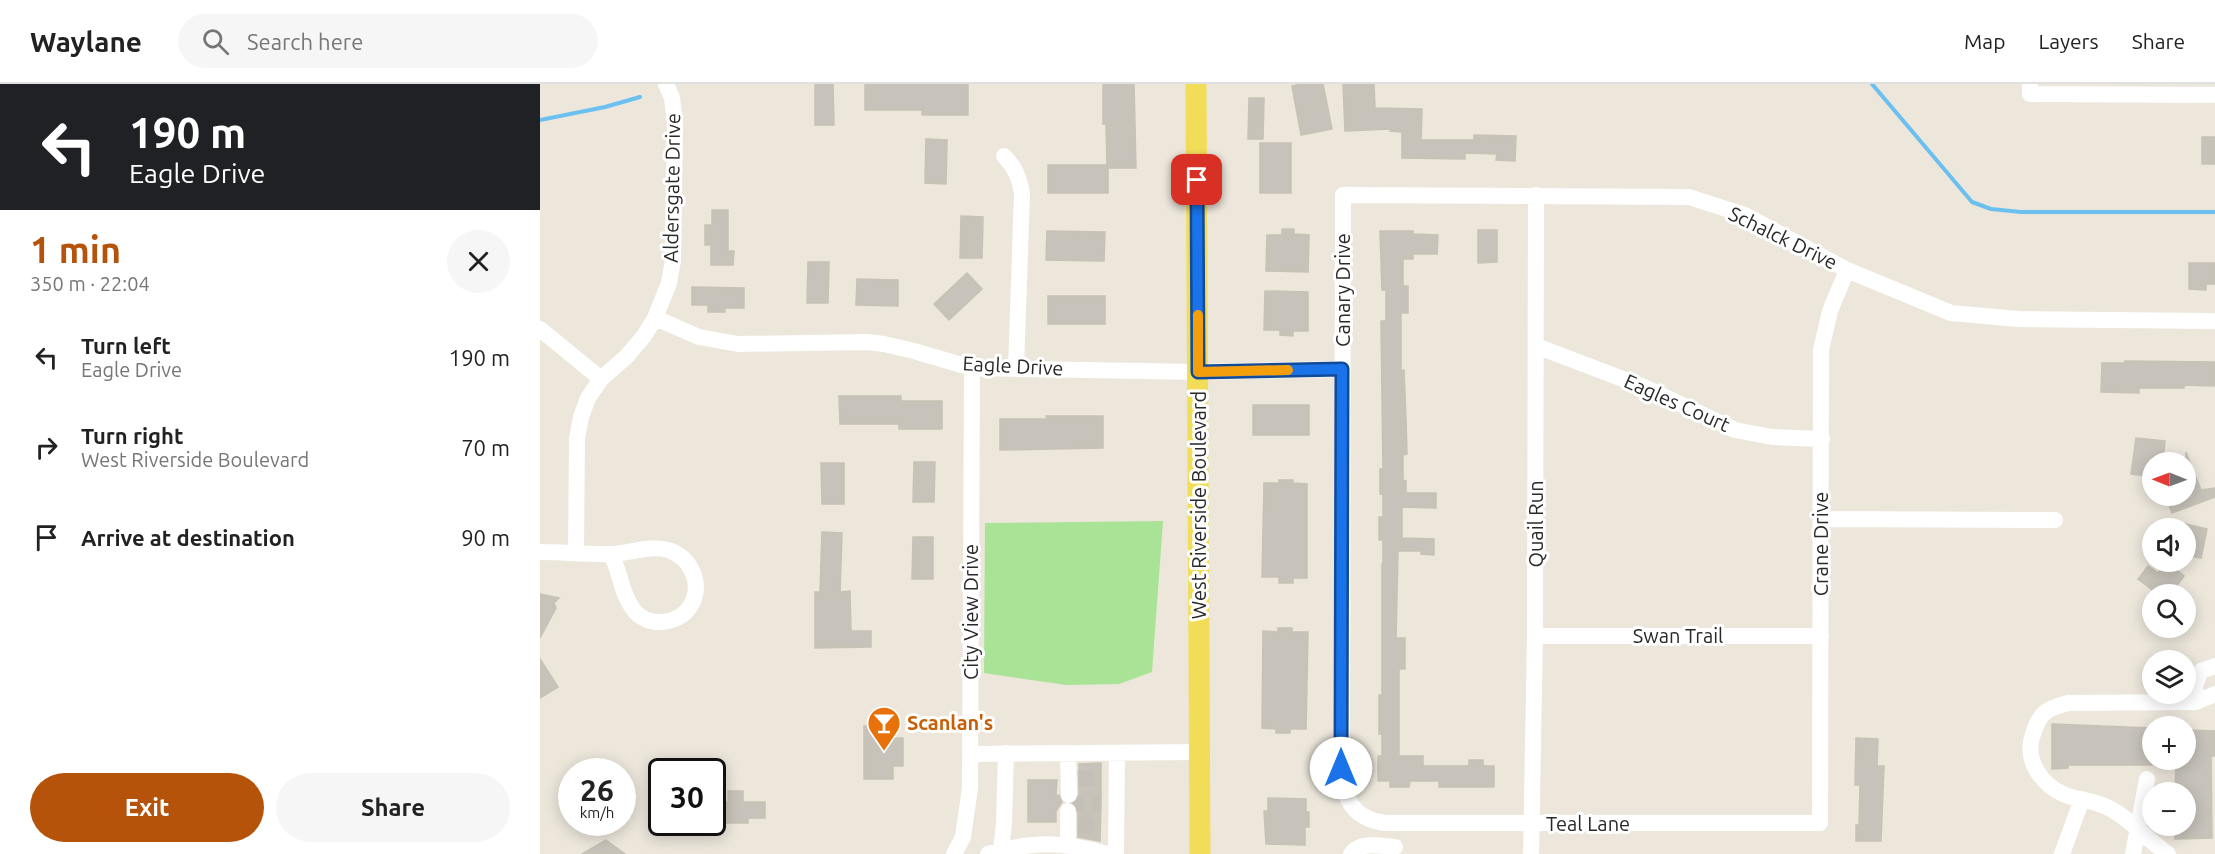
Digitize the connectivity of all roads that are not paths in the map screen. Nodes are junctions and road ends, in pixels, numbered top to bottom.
1 (666, 84) edge
2 (1196, 84) edge
3 (2030, 89) edge
4 (2215, 95) edge
5 (1004, 156) dead end
6 (1343, 195) joint
7 (1536, 195) junction
8 (1847, 270) junction
9 (654, 318) junction
10 (2215, 321) edge
11 (540, 329) edge
12 (1536, 346) junction
13 (972, 368) junction
14 (1016, 369) junction
15 (1342, 369) junction
16 (1198, 372) junction
17 (601, 379) junction
18 (1822, 439) junction
19 (1821, 519) junction
20 (2055, 520) dead end
21 (540, 552) edge
22 (576, 552) junction
23 (611, 554) junction
24 (1535, 636) junction
25 (1821, 636) junction
26 (2215, 666) edge
27 (2196, 683) edge
28 (2215, 694) edge
29 (2196, 702) edge
30 (2142, 703) edge
31 (1200, 752) junction
32 (1006, 753) junction
33 (1068, 753) junction
34 (1117, 753) junction
35 (971, 754) junction
36 (2147, 779) dead end
37 (2082, 799) junction
38 (1358, 811) joint
39 (1395, 823) junction
40 (1820, 823) joint
41 (1531, 824) junction
42 (2138, 828) junction
43 (1068, 845) junction
44 (1395, 850) edge
45 (994, 852) edge
46 (954, 854) edge
47 (1107, 854) edge
48 (1116, 854) edge
49 (1200, 854) edge
50 (1351, 854) edge
51 (1531, 854) edge
52 (2062, 854) edge
53 (2133, 854) edge
54 (2168, 854) edge

1 - 9 street, Aldersgate Drive
2 - 16 main road, West Riverside Boulevard
3 - 4 street
5 - 14 street
6 - 7 street, Schalck Drive
6 - 15 street, Canary Drive
7 - 8 street, Schalck Drive
7 - 12 street, Quail Run
8 - 10 street, Schalck Drive
8 - 18 street, Crane Drive
9 - 13 street, Eagle Drive
9 - 17 street, Aldersgate Drive
11 - 17 street
12 - 18 street, Eagles Court
12 - 24 street, Quail Run
13 - 14 street, Eagle Drive
13 - 35 street, City View Drive
14 - 16 street, Eagle Drive
15 - 16 street, Eagle Drive
15 - 38 street, Canary Drive
16 - 31 main road, West Riverside Boulevard
17 - 22 street, Aldersgate Drive
18 - 19 street, Crane Drive
19 - 20 street
19 - 25 street, Crane Drive
21 - 22 street
22 - 23 street
23 - 23 street
24 - 25 street, Swan Trail
24 - 41 street, Quail Run
25 - 40 street, Crane Drive
26 - 27 street
28 - 29 street
30 - 37 street
31 - 34 street
31 - 49 main road, West Riverside Boulevard
32 - 33 street
32 - 35 street
32 - 45 street
33 - 34 street
33 - 43 street
34 - 48 street
35 - 46 street, City View Drive
36 - 42 street
37 - 42 street
37 - 52 street
38 - 39 street, Teal Lane
39 - 41 street, Teal Lane
39 - 44 street
40 - 41 street, Teal Lane
41 - 51 street, Quail Run
42 - 53 street
42 - 54 street
43 - 45 street
43 - 47 street
44 - 50 street

